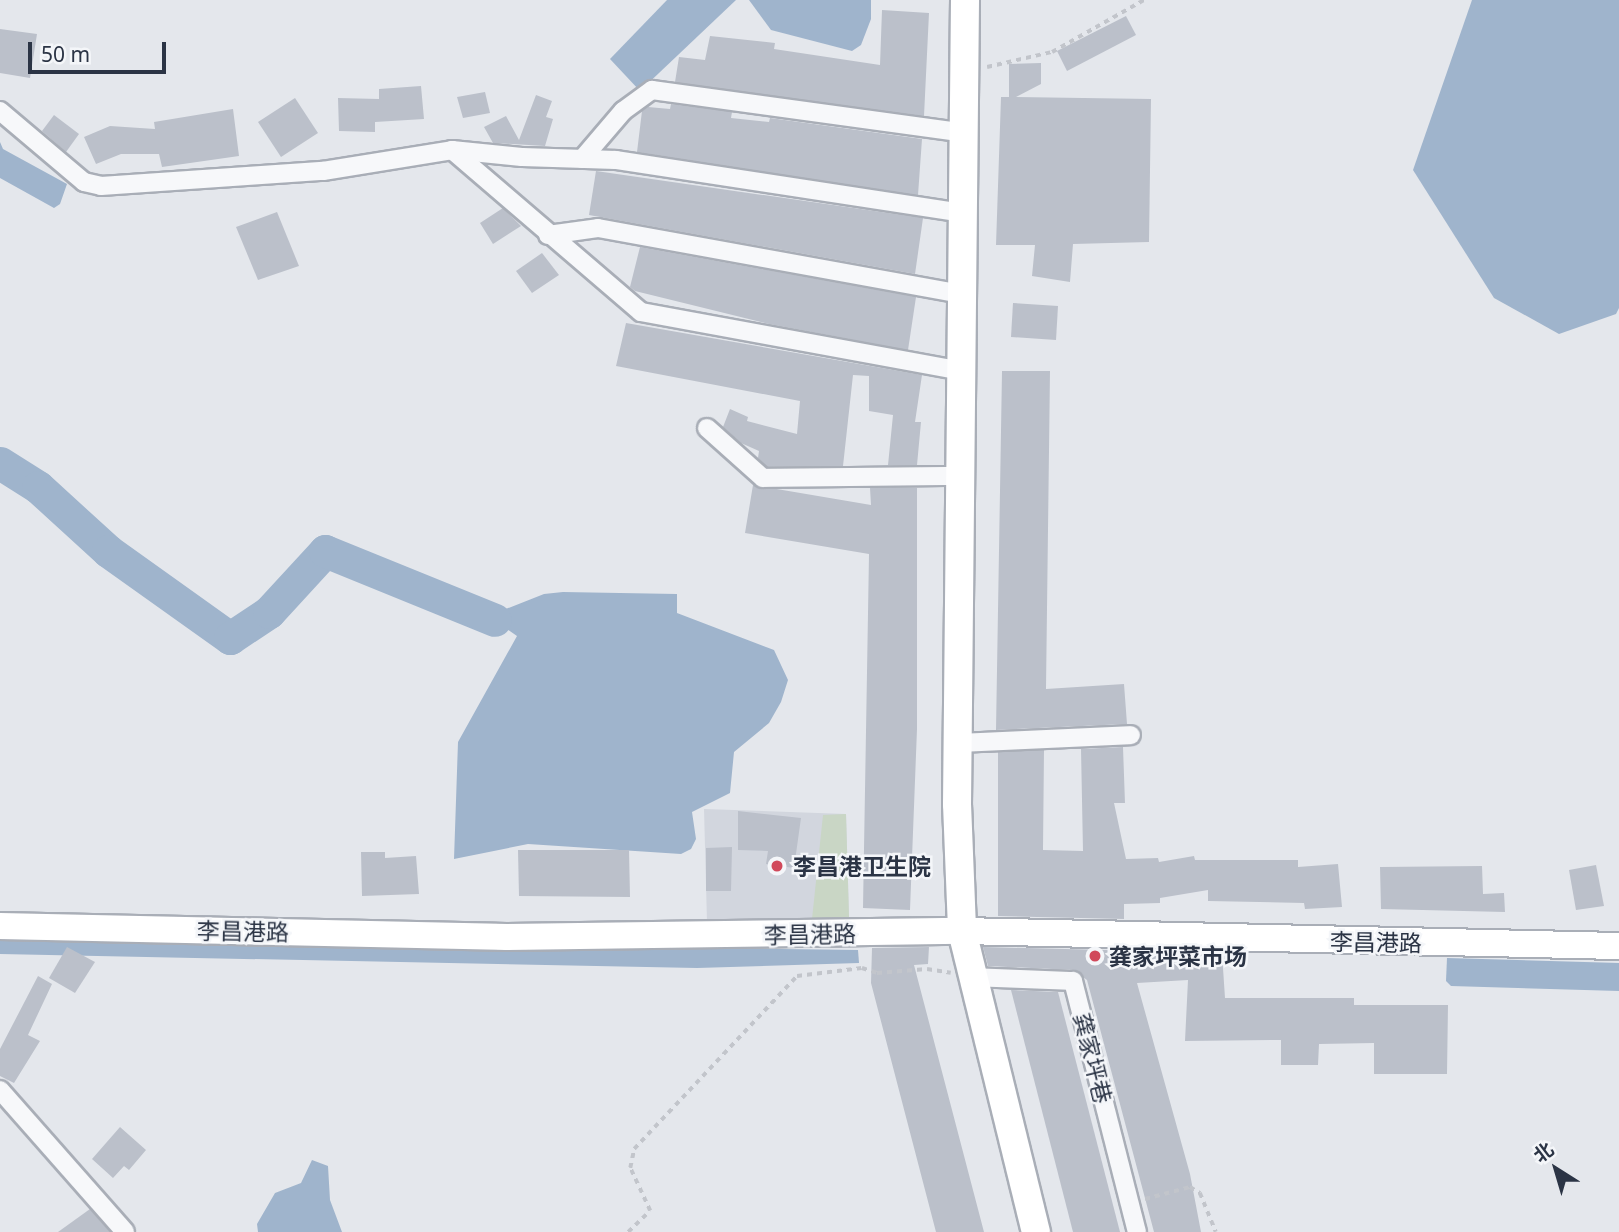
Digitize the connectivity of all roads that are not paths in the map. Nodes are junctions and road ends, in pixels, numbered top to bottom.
1 (965, 0) edge
2 (0, 111) edge
3 (964, 133) junction
4 (452, 150) junction
5 (582, 159) junction
6 (963, 213) junction
7 (548, 236) junction
8 (962, 294) junction
9 (961, 371) junction
10 (707, 428) dead end
11 (960, 476) junction
12 (1131, 736) dead end
13 (957, 743) junction
14 (0, 926) edge
15 (962, 931) junction
16 (1619, 946) edge
17 (973, 977) junction
18 (0, 1090) edge
19 (125, 1232) edge
20 (1037, 1232) edge
21 (1137, 1232) edge

1 - 3 main road
2 - 4 street
3 - 5 street
3 - 6 main road
4 - 5 street
4 - 7 street
5 - 6 street
6 - 8 main road
7 - 8 street
7 - 9 street
8 - 9 main road
9 - 11 main road
10 - 11 street
11 - 13 main road
12 - 13 street
13 - 15 main road
14 - 15 street, 李昌港路
15 - 16 street, 李昌港路
15 - 17 main road
17 - 20 main road
17 - 21 street, 龚家坪巷
18 - 19 street

